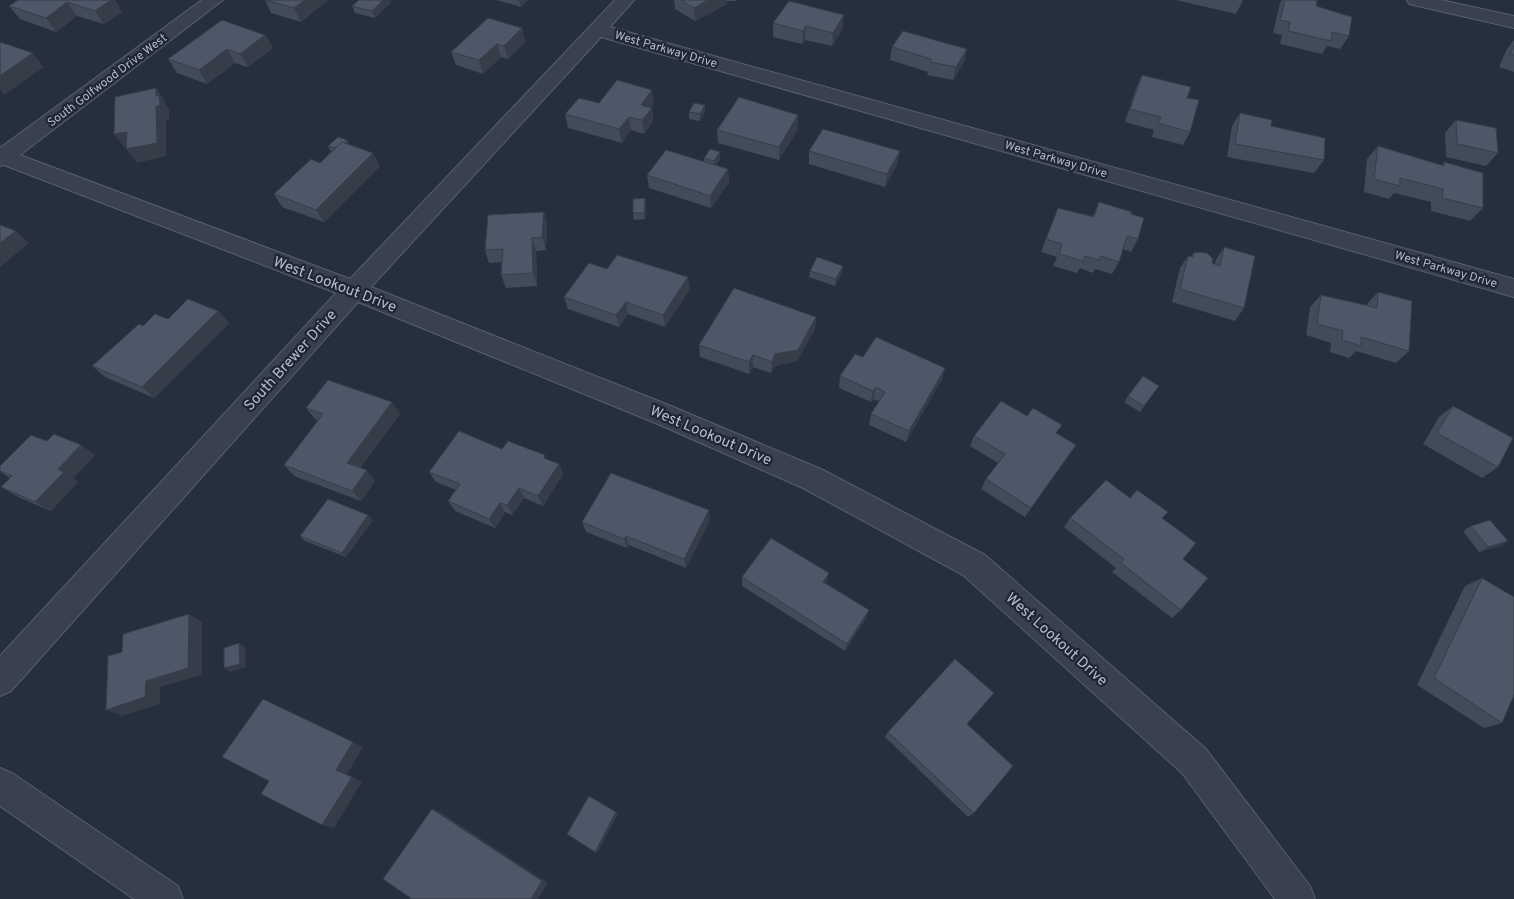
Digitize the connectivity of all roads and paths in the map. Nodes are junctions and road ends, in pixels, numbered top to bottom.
1 (214, 0) edge
2 (625, 0) edge
3 (1416, 0) edge
4 (1514, 22) edge
5 (598, 30) junction
6 (2, 158) edge
7 (1514, 288) edge
8 (354, 290) junction
9 (0, 680) edge
10 (0, 785) edge
11 (165, 899) edge
12 (1298, 899) edge

1 - 6 street, South Golfwood Drive West
2 - 5 street, South Brewer Drive
3 - 4 street
5 - 7 street, West Parkway Drive
5 - 8 street, South Brewer Drive
6 - 8 street, West Lookout Drive
8 - 9 street, South Brewer Drive
8 - 12 street, West Lookout Drive
10 - 11 street

